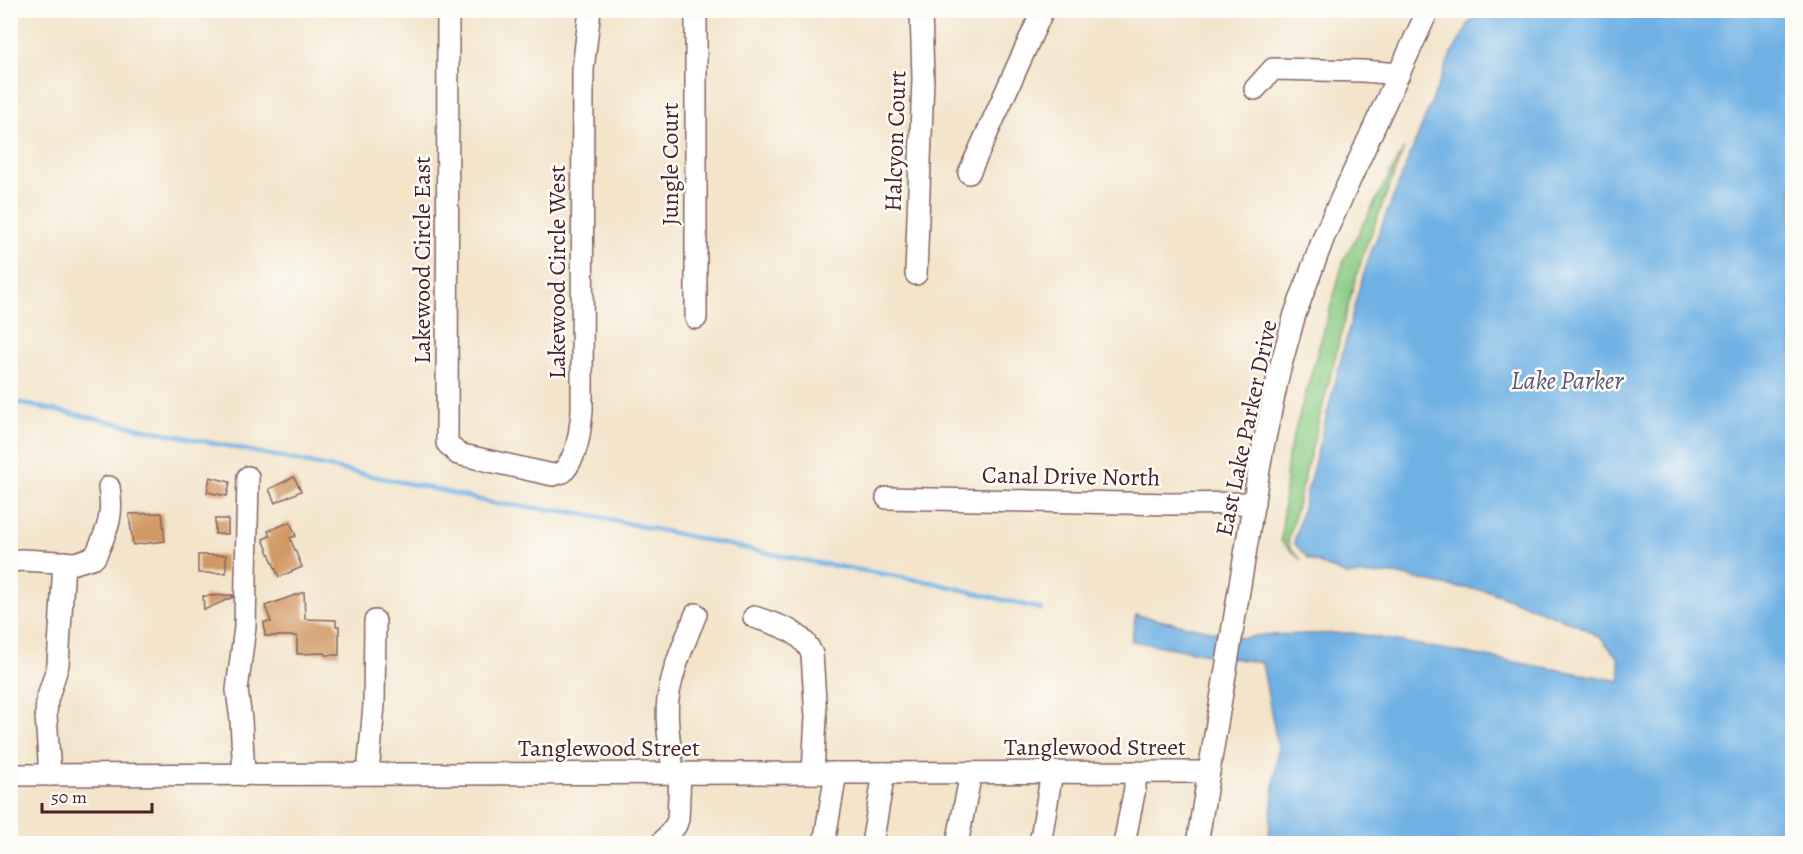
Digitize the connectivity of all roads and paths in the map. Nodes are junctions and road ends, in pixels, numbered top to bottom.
1 (448, 10) edge
2 (590, 10) edge
3 (696, 10) edge
4 (921, 10) edge
5 (1043, 10) edge
6 (1428, 10) edge
7 (1399, 74) junction
8 (1255, 89) dead end
9 (969, 173) dead end
10 (916, 274) dead end
11 (696, 318) dead end
12 (508, 465) joint
13 (248, 477) dead end
14 (109, 487) dead end
15 (887, 498) dead end
16 (1254, 503) junction
17 (10, 561) edge
18 (64, 562) junction
19 (696, 614) dead end
20 (754, 616) dead end
21 (375, 621) dead end
22 (1052, 772) junction
23 (1135, 772) junction
24 (1209, 772) junction
25 (676, 773) junction
26 (813, 773) junction
27 (836, 773) junction
28 (884, 773) junction
29 (971, 773) junction
30 (368, 774) junction
31 (10, 775) edge
32 (50, 775) junction
33 (243, 775) junction
34 (661, 843) edge
35 (824, 843) edge
36 (872, 843) edge
37 (957, 843) edge
38 (1040, 843) edge
39 (1124, 843) edge
40 (1197, 843) edge

1 - 12 street, Lakewood Circle East
2 - 12 street, Lakewood Circle West
3 - 11 street, Jungle Court
4 - 10 street, Halcyon Court
5 - 9 street
6 - 7 street, East Lake Parker Drive
7 - 8 street
7 - 16 street, East Lake Parker Drive
13 - 33 street
14 - 18 street
15 - 16 street, Canal Drive North
16 - 24 street, East Lake Parker Drive
17 - 18 street
18 - 32 street
19 - 25 street
20 - 26 street
21 - 30 street
22 - 23 street, Tanglewood Street
22 - 29 street, Tanglewood Street
22 - 38 street
23 - 24 street, Tanglewood Street
23 - 39 street
24 - 40 street, East Lake Parker Drive
25 - 26 street, Tanglewood Street
25 - 30 street, Tanglewood Street
25 - 34 street
26 - 27 street, Tanglewood Street
27 - 28 street, Tanglewood Street
27 - 35 street
28 - 29 street, Tanglewood Street
28 - 36 street
29 - 37 street
30 - 33 street, Tanglewood Street
31 - 32 street, Tanglewood Street
32 - 33 street, Tanglewood Street

